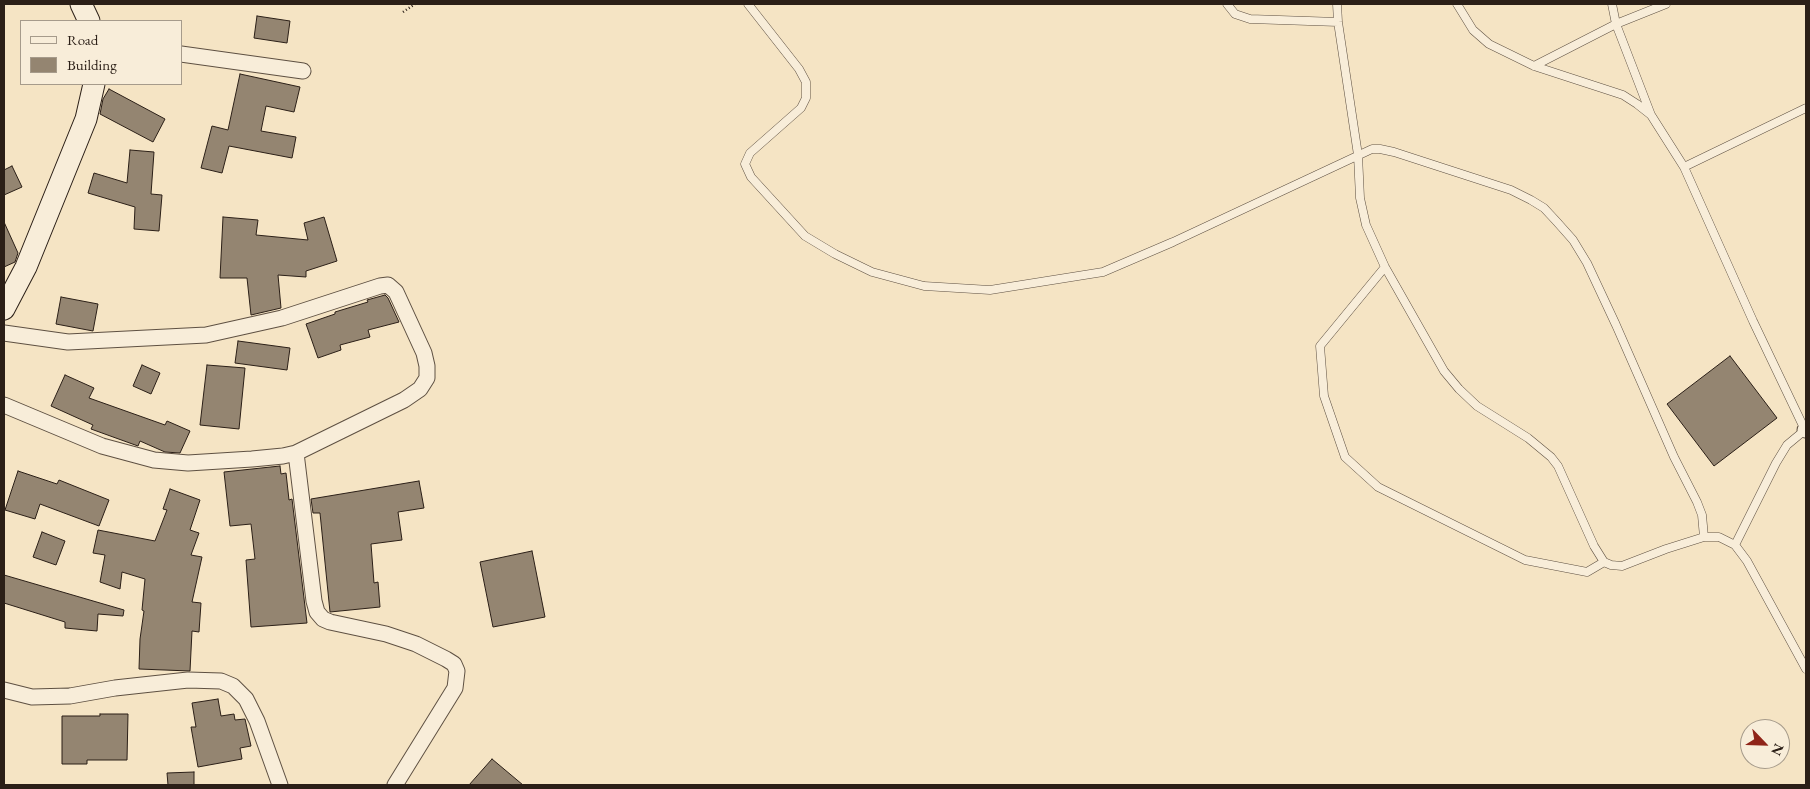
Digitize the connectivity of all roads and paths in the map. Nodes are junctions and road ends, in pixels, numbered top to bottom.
1 (82, 4) edge
2 (415, 4) edge
3 (748, 4) edge
4 (1227, 4) edge
5 (1337, 4) edge
6 (1457, 4) edge
7 (1612, 4) edge
8 (1666, 4) edge
9 (403, 12) dead end
10 (89, 20) edge
11 (1338, 22) junction
12 (1616, 24) junction
13 (182, 54) edge
14 (1534, 66) junction
15 (303, 71) dead end
16 (94, 85) edge
17 (1806, 108) edge
18 (1651, 115) junction
19 (1358, 155) junction
20 (1684, 167) junction
21 (1385, 268) junction
22 (9, 288) edge
23 (4, 309) edge
24 (4, 333) edge
25 (4, 405) edge
26 (1806, 430) edge
27 (296, 453) junction
28 (1704, 537) junction
29 (1735, 545) junction
30 (1604, 562) junction
31 (1806, 668) edge
32 (4, 690) edge
33 (280, 785) edge
34 (395, 785) edge

1 - 10 street
2 - 9 path
3 - 19 lane
4 - 11 lane
5 - 11 lane
6 - 14 lane
7 - 12 lane
8 - 12 lane
11 - 19 lane
12 - 14 lane
12 - 18 lane
13 - 15 street
14 - 18 lane
16 - 22 street
17 - 20 lane
18 - 20 lane
19 - 21 lane
19 - 28 lane
20 - 26 lane
21 - 30 lane
21 - 30 lane
22 - 23 street
24 - 27 street
25 - 27 street
26 - 29 lane
27 - 34 street
28 - 29 lane
28 - 30 lane
29 - 31 lane
32 - 33 street

